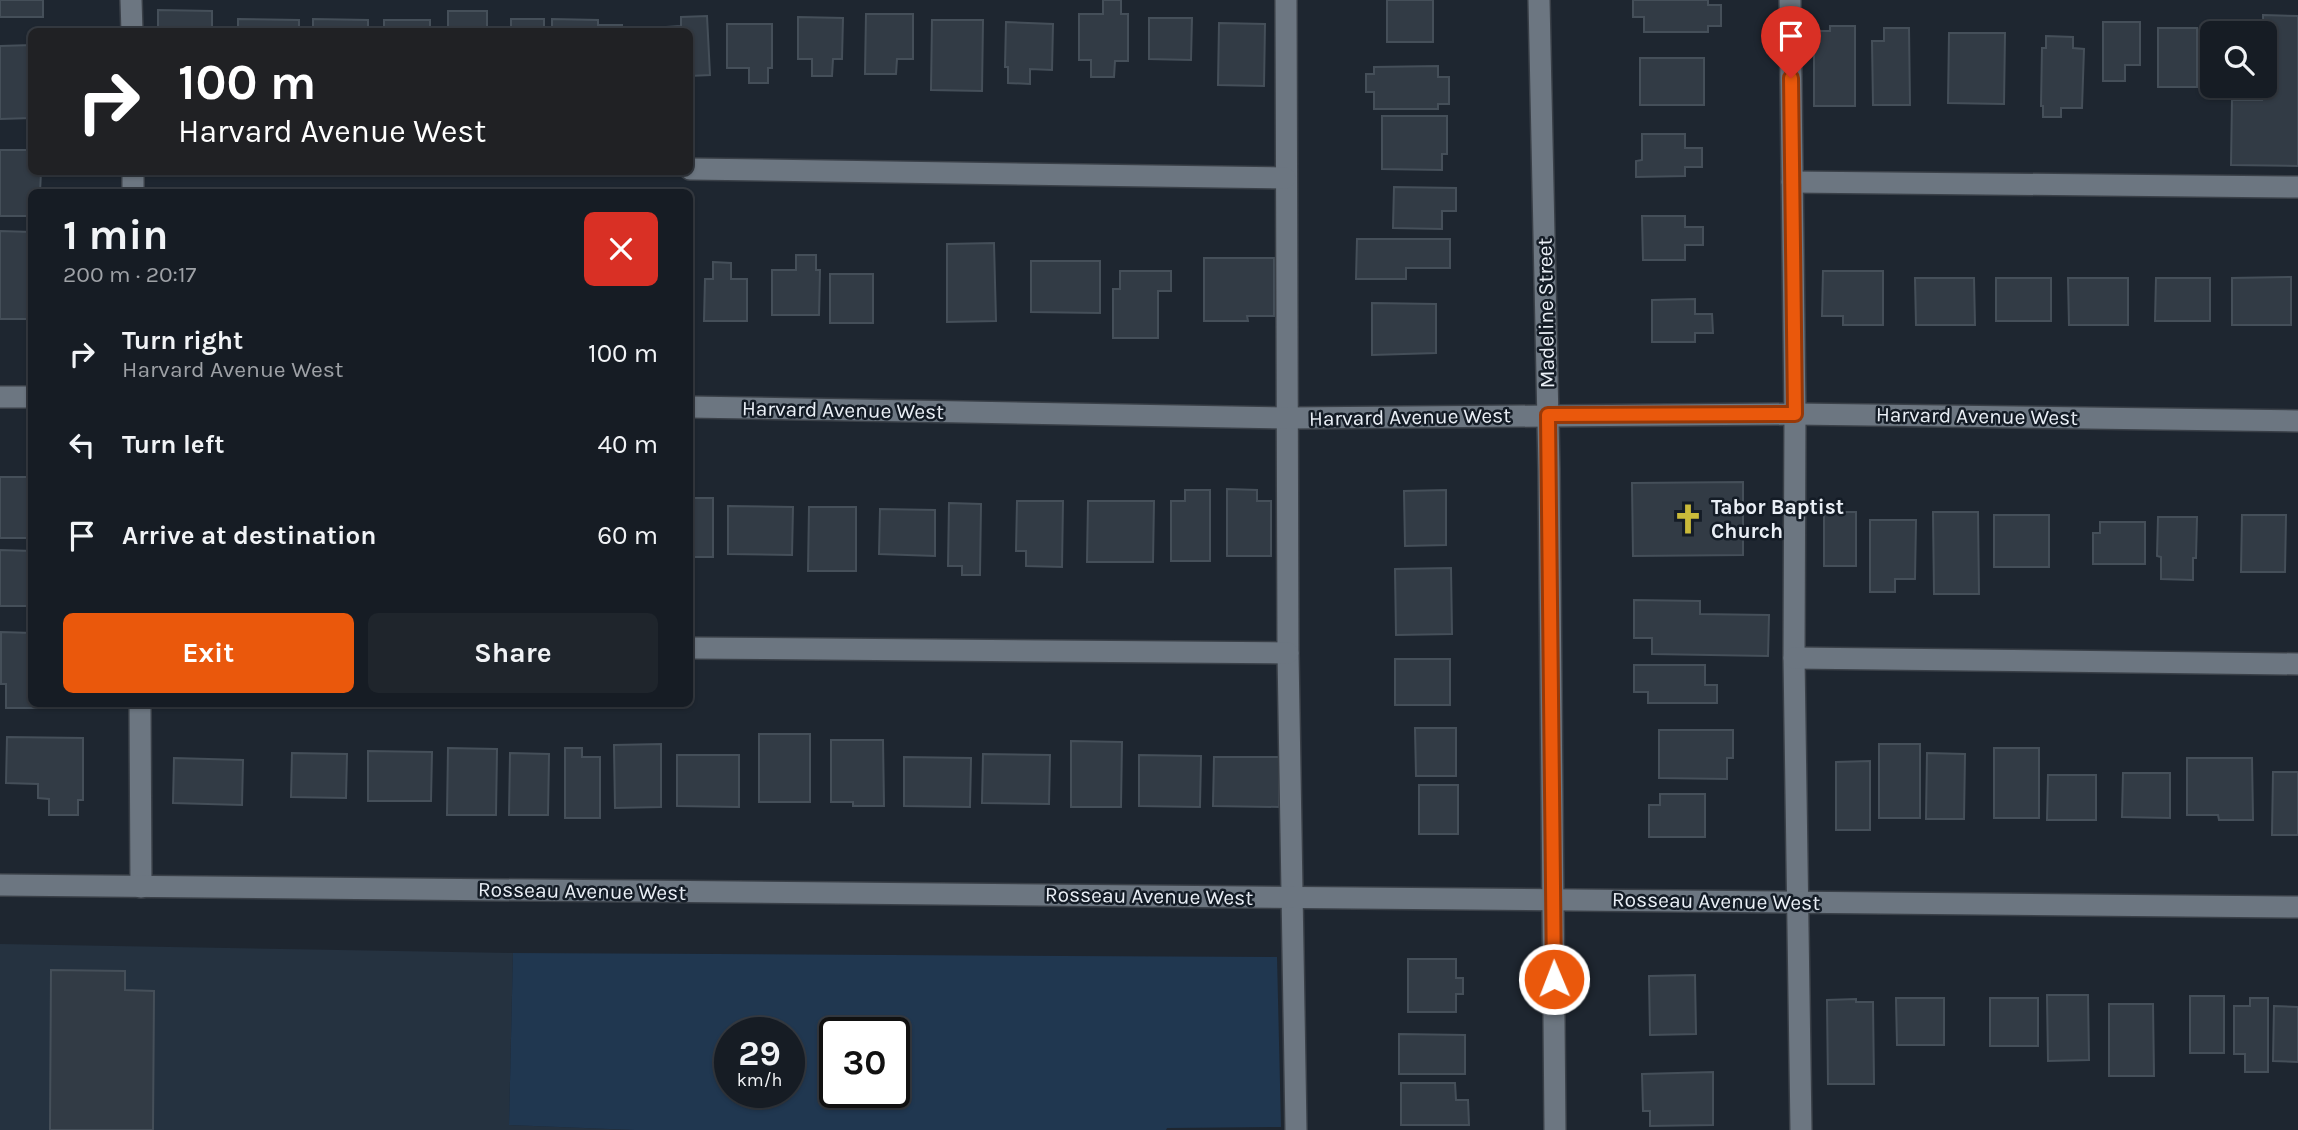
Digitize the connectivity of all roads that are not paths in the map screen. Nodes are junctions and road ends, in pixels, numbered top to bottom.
1 (131, 0) edge
2 (1286, 0) edge
3 (1539, 0) edge
4 (1790, 0) edge
5 (132, 28) edge
6 (693, 169) edge
7 (1285, 178) junction
8 (1793, 182) junction
9 (2298, 187) edge
10 (0, 397) edge
11 (28, 397) edge
12 (693, 407) edge
13 (1795, 414) junction
14 (1548, 415) junction
15 (1288, 418) junction
16 (2298, 421) edge
17 (693, 648) edge
18 (1288, 653) junction
19 (1794, 658) junction
20 (2298, 664) edge
21 (140, 707) edge
22 (0, 886) edge
23 (141, 887) junction
24 (1292, 897) junction
25 (1553, 900) junction
26 (1799, 902) junction
27 (2298, 907) edge
28 (1296, 1130) edge
29 (1555, 1130) edge
30 (1801, 1130) edge

1 - 5 street
2 - 7 street
3 - 14 street, Madeline Street
4 - 8 street
6 - 7 street
7 - 15 street
8 - 9 street
8 - 13 street
10 - 11 street
12 - 15 street, Harvard Avenue West
13 - 14 street, Harvard Avenue West
13 - 16 street, Harvard Avenue West
13 - 19 street
14 - 15 street, Harvard Avenue West
14 - 25 street, Madeline Street
15 - 18 street
17 - 18 street
18 - 24 street
19 - 20 street
19 - 26 street
21 - 23 street
22 - 23 street, Rosseau Avenue West
23 - 24 street, Rosseau Avenue West
24 - 25 street, Rosseau Avenue West
24 - 28 street
25 - 26 street, Rosseau Avenue West
25 - 29 street, Madeline Street
26 - 27 street, Rosseau Avenue West
26 - 30 street

